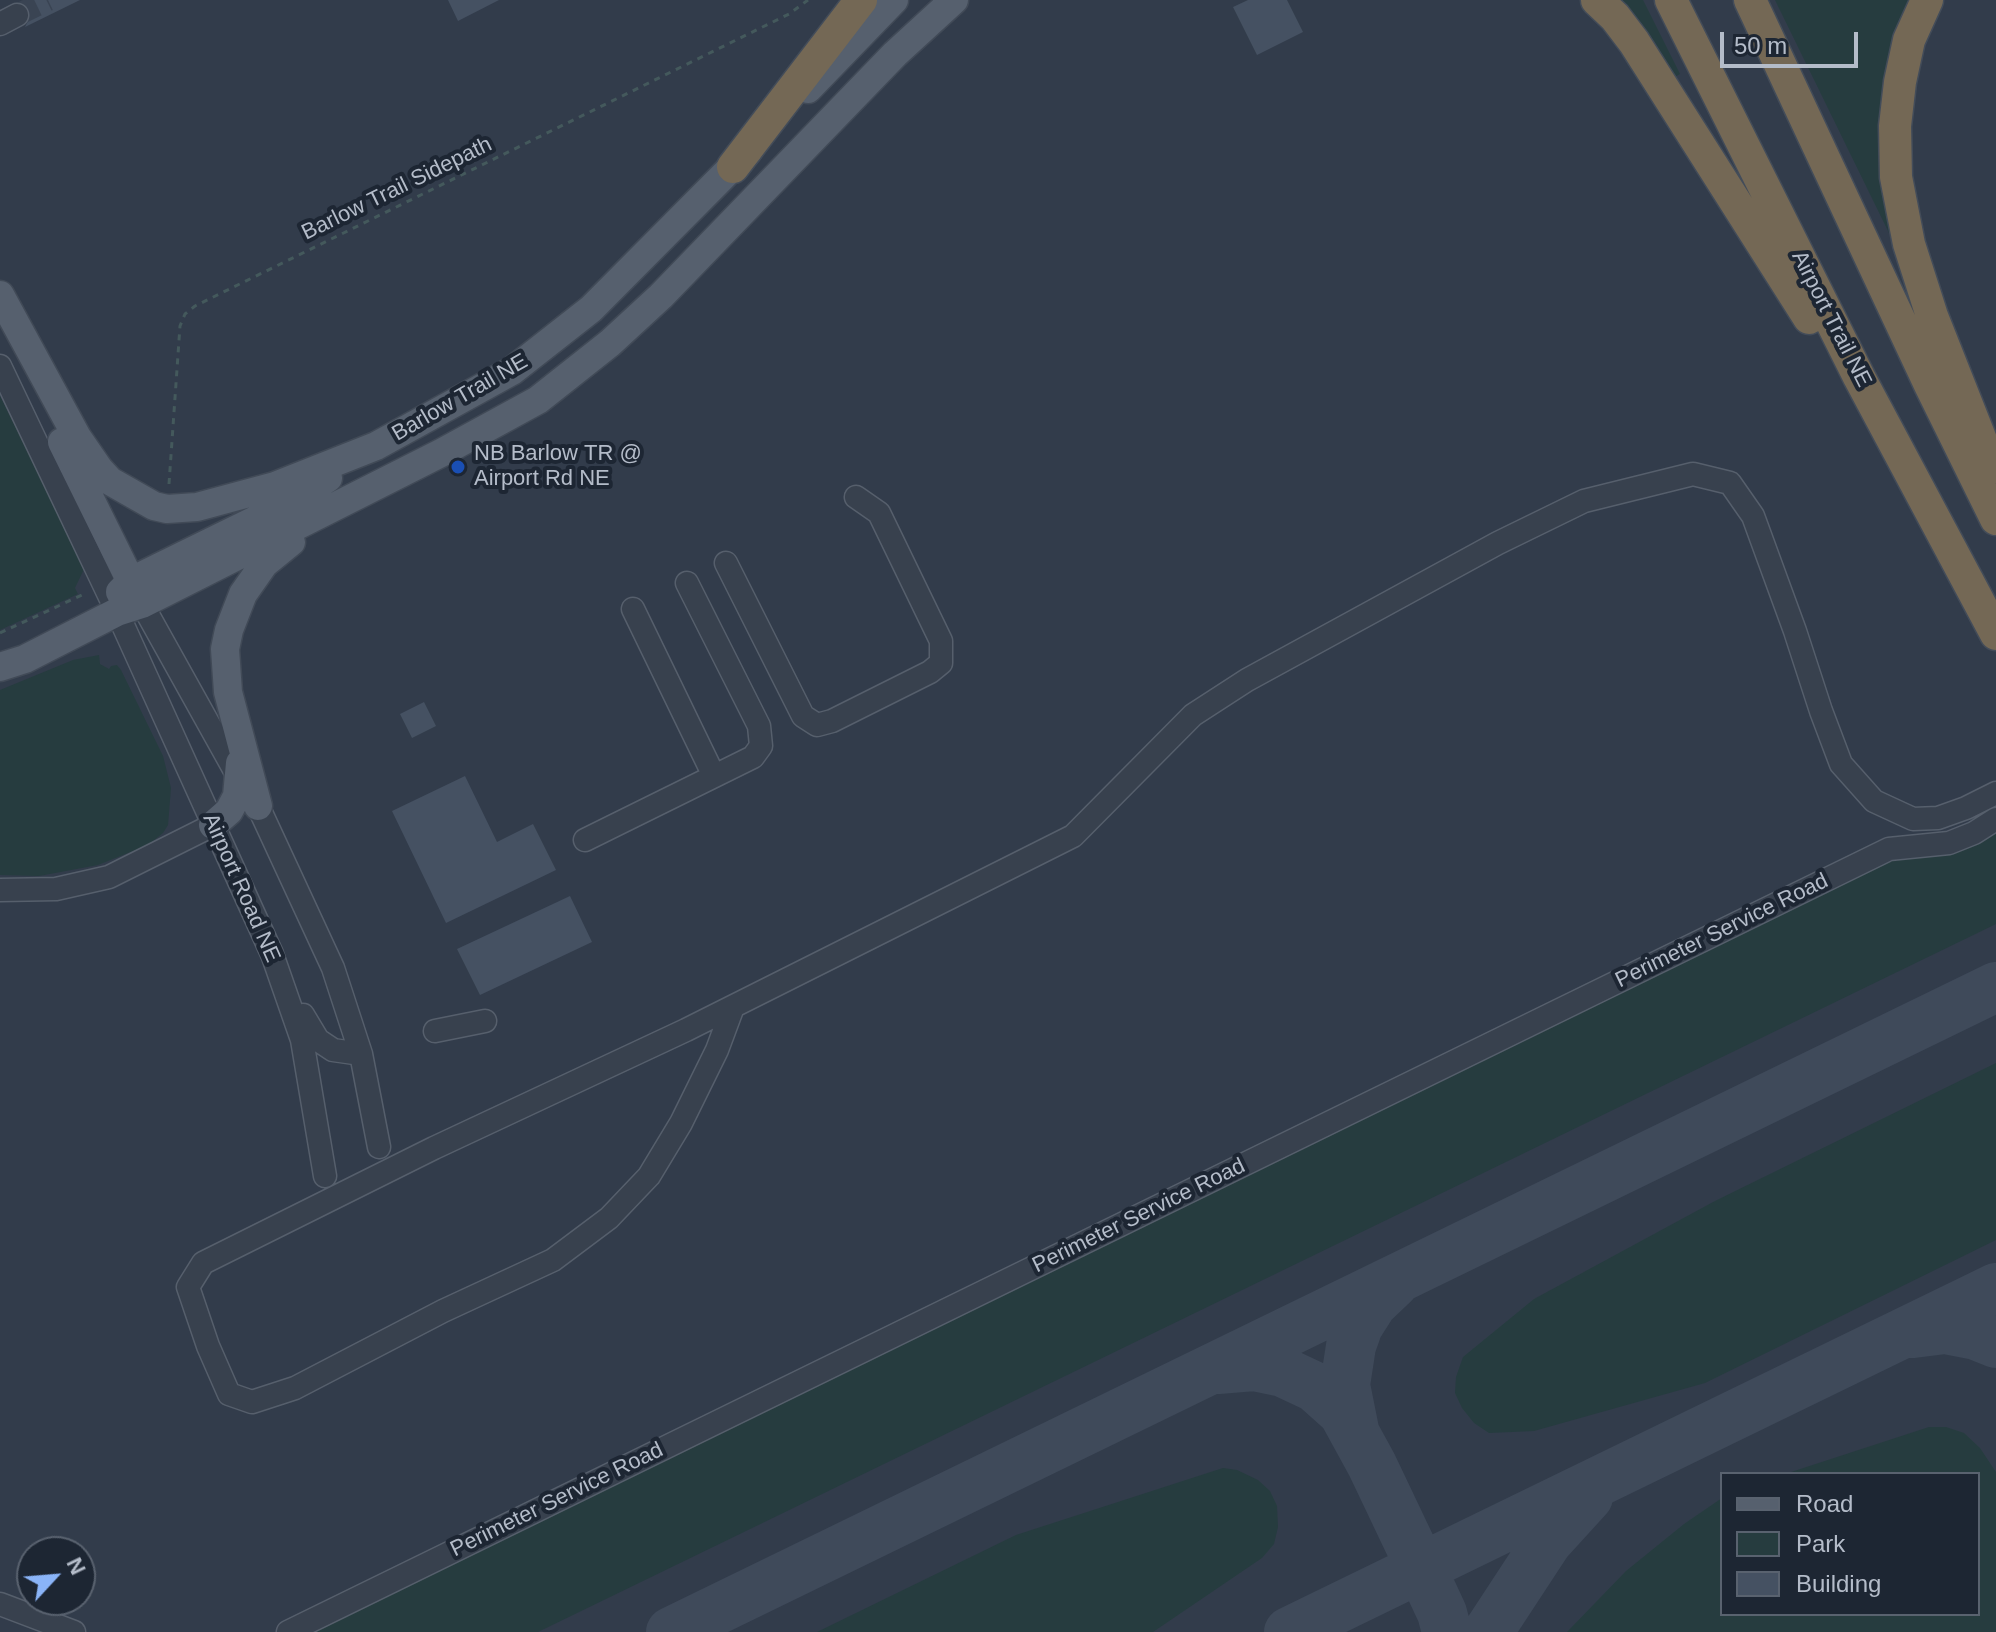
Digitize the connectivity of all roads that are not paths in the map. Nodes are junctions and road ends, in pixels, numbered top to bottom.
1 (861, 0) edge
2 (894, 0) edge
3 (954, 0) edge
4 (1597, 0) edge
5 (1671, 0) edge
6 (1750, 0) edge
7 (1927, 0) edge
8 (733, 167) junction
9 (1, 298) edge
10 (0, 366) edge
11 (1859, 377) junction
12 (376, 446) junction
13 (1996, 478) edge
14 (369, 490) junction
15 (856, 497) dead end
16 (1996, 519) edge
17 (726, 563) dead end
18 (687, 583) dead end
19 (130, 599) junction
20 (633, 609) dead end
21 (1996, 634) edge
22 (0, 667) edge
23 (234, 720) junction
24 (714, 776) junction
25 (240, 780) junction
26 (1996, 793) edge
27 (258, 806) junction
28 (1996, 819) edge
29 (213, 825) junction
30 (585, 840) dead end
31 (0, 890) edge
32 (272, 954) junction
33 (733, 1007) junction
34 (485, 1021) dead end
35 (435, 1031) dead end
36 (361, 1054) junction
37 (379, 1147) dead end
38 (325, 1176) dead end
39 (0, 1604) edge
40 (74, 1632) edge
41 (288, 1632) edge

1 - 8 highway
2 - 8 main road, Barlow Trail NE
3 - 14 main road, Barlow Trail NE
4 - 11 highway
5 - 11 highway, Airport Trail NE
6 - 16 highway
7 - 13 highway
8 - 12 main road, Barlow Trail NE
9 - 12 main road, Barlow Trail NE
9 - 19 main road
10 - 19 street, Airport Road NE
11 - 21 highway, Airport Trail NE
12 - 19 main road
14 - 19 main road, Barlow Trail NE
14 - 23 main road
15 - 17 street
18 - 24 street
19 - 22 main road
19 - 25 street
19 - 29 street, Airport Road NE
20 - 24 street
23 - 25 main road
23 - 27 main road
24 - 30 street
25 - 27 street
25 - 29 main road
26 - 33 street
27 - 36 street
28 - 41 street, Perimeter Service Road
29 - 31 street
29 - 32 street, Airport Road NE
32 - 36 street
32 - 38 street, Airport Road NE
33 - 33 street
34 - 35 street
36 - 37 street
39 - 40 street

